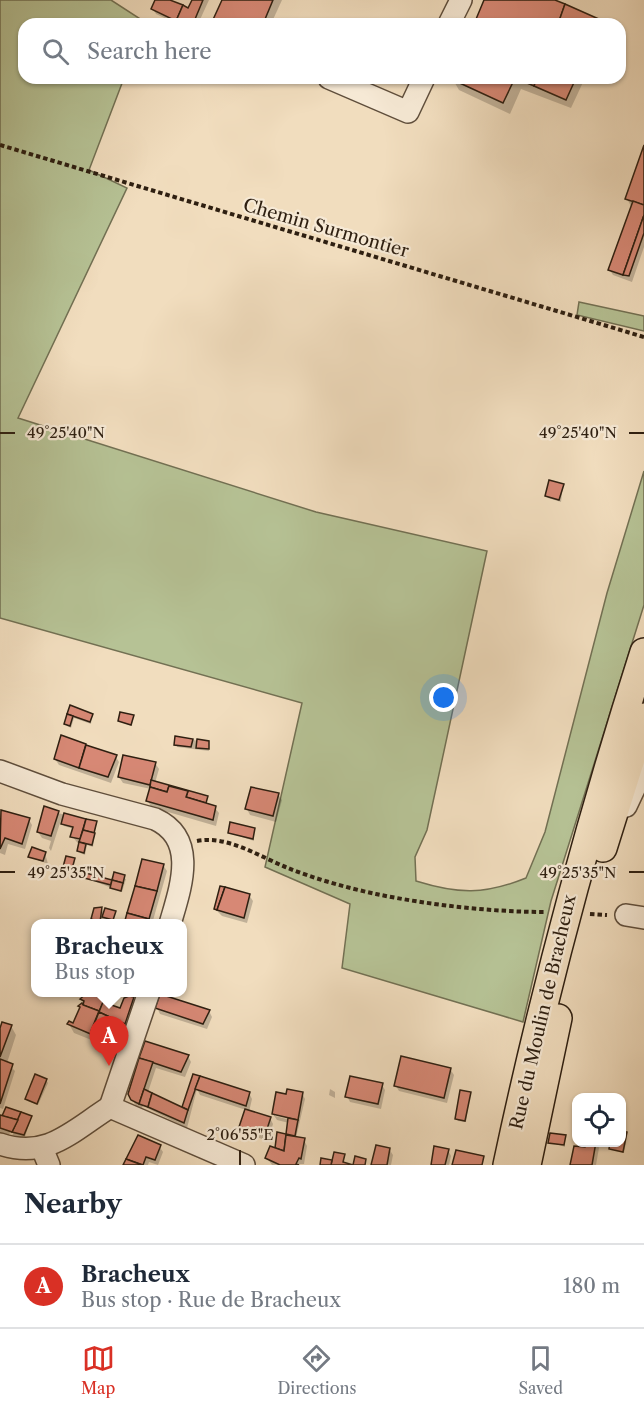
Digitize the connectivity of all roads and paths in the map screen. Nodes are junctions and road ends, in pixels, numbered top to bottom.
1 (461, 0) edge
2 (453, 18) edge
3 (344, 84) edge
4 (421, 84) edge
5 (0, 145) edge
6 (644, 336) edge
7 (644, 652) edge
8 (644, 717) edge
9 (644, 768) edge
10 (0, 771) edge
11 (179, 845) junction
12 (597, 866) junction
13 (574, 913) junction
14 (635, 917) edge
15 (171, 919) edge
16 (148, 997) edge
17 (534, 1087) junction
18 (110, 1107) junction
19 (0, 1144) edge
20 (46, 1157) edge
21 (244, 1165) edge
22 (507, 1165) edge
23 (527, 1165) edge

1 - 2 street
3 - 4 street
5 - 6 path, Chemin Surmontier
7 - 13 main road, Rue du Moulin de Bracheux
8 - 12 main road, Rue du Moulin de Bracheux
9 - 12 street
10 - 11 street
11 - 13 path
11 - 15 street
12 - 13 main road, Rue du Moulin de Bracheux
13 - 14 path
13 - 17 main road, Rue du Moulin de Bracheux
16 - 18 street
17 - 22 main road, Rue du Moulin de Bracheux
17 - 23 main road, Rue du Moulin de Bracheux
18 - 20 street
18 - 21 street
19 - 20 street

